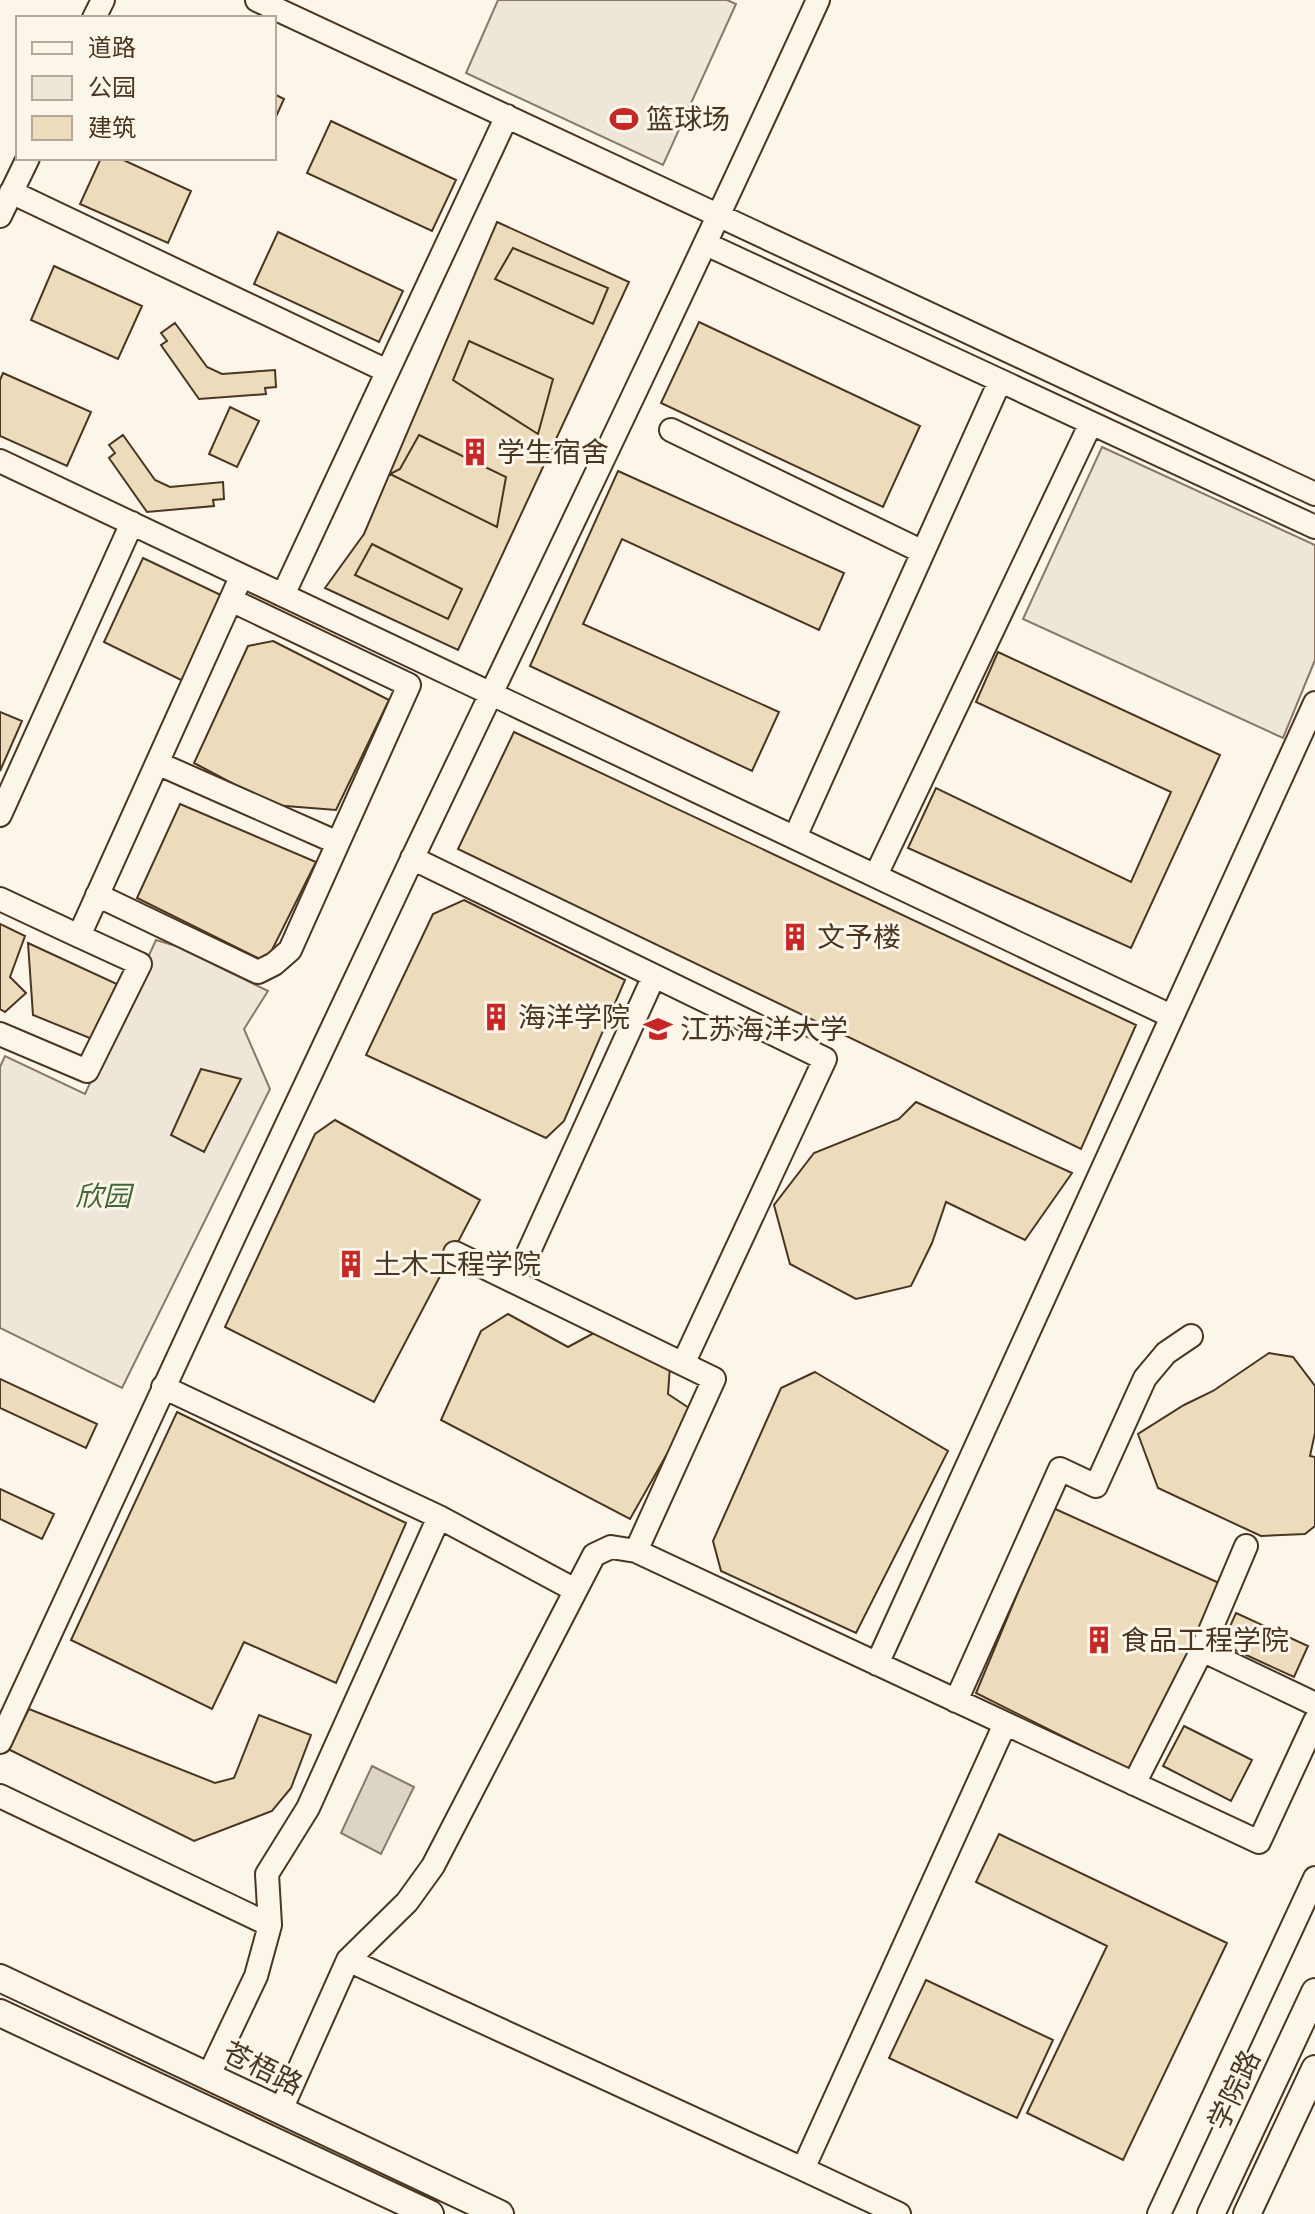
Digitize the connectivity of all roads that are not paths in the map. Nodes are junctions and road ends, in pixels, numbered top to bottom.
1 (257, 0) edge
2 (818, 0) edge
3 (507, 116) junction
4 (27, 160) edge
5 (11, 192) junction
6 (720, 215) junction
7 (0, 216) edge
8 (706, 244) junction
9 (387, 371) junction
10 (1000, 381) junction
11 (1091, 423) junction
12 (671, 430) dead end
13 (0, 461) edge
14 (1315, 494) edge
15 (132, 523) junction
16 (1315, 527) edge
17 (923, 552) junction
18 (242, 575) junction
19 (283, 595) junction
20 (231, 600) junction
21 (492, 692) junction
22 (1315, 703) edge
23 (157, 763) junction
24 (0, 815) edge
25 (795, 837) junction
26 (338, 843) junction
27 (412, 858) junction
28 (876, 875) junction
29 (97, 895) junction
30 (0, 899) edge
31 (79, 936) junction
32 (654, 976) junction
33 (1171, 1016) junction
34 (2, 1040) edge
35 (455, 1253) dead end
36 (515, 1282) junction
37 (1191, 1336) dead end
38 (683, 1364) junction
39 (163, 1387) junction
40 (439, 1517) junction
41 (1246, 1546) dead end
42 (636, 1551) junction
43 (575, 1590) junction
44 (1202, 1650) junction
45 (877, 1664) junction
46 (956, 1701) junction
47 (1315, 1704) edge
48 (1315, 1721) edge
49 (1005, 1724) junction
50 (0, 1742) edge
51 (1134, 1784) junction
52 (0, 1796) edge
53 (1315, 1878) edge
54 (270, 1925) junction
55 (348, 1960) junction
56 (0, 1978) edge
57 (1315, 1992) edge
58 (0, 2013) edge
59 (1315, 2069) edge
60 (208, 2077) junction
61 (280, 2112) junction
62 (803, 2169) junction
63 (430, 2214) edge
64 (500, 2214) edge
65 (899, 2214) edge
66 (1159, 2214) edge
67 (1211, 2214) edge
68 (1247, 2214) edge

1 - 3 lane
2 - 6 lane
3 - 6 lane
3 - 9 lane
4 - 5 lane
5 - 7 lane
5 - 9 lane
6 - 8 lane
6 - 14 lane
8 - 10 lane
8 - 21 lane
9 - 19 lane
10 - 11 lane
10 - 17 lane
11 - 16 lane
11 - 28 lane
12 - 17 lane
13 - 15 lane
15 - 18 lane
15 - 24 lane
17 - 25 lane
18 - 19 lane
18 - 20 lane
19 - 21 lane
20 - 23 lane
20 - 26 lane
21 - 25 lane
21 - 27 lane
22 - 33 lane
23 - 26 lane
23 - 29 lane
25 - 28 lane
26 - 29 lane
27 - 32 lane
27 - 39 lane
28 - 33 lane
29 - 31 lane
30 - 31 lane
31 - 34 lane
32 - 36 lane
32 - 38 lane
33 - 45 lane
35 - 36 lane
36 - 38 lane
37 - 46 lane
38 - 42 lane
39 - 40 lane
39 - 50 lane
40 - 43 lane
40 - 54 lane
41 - 44 lane
42 - 43 lane
42 - 45 lane
43 - 55 lane
44 - 47 lane
44 - 51 lane
45 - 46 lane
46 - 49 lane
48 - 51 lane
49 - 51 lane
49 - 62 lane
52 - 54 lane
53 - 66 lane
54 - 60 lane
55 - 61 lane
55 - 62 lane
56 - 60 main road, 苍梧路
57 - 67 main road, 学院路
58 - 63 main road
59 - 68 main road
60 - 61 main road, 苍梧路
61 - 64 main road, 苍梧路
62 - 65 lane

